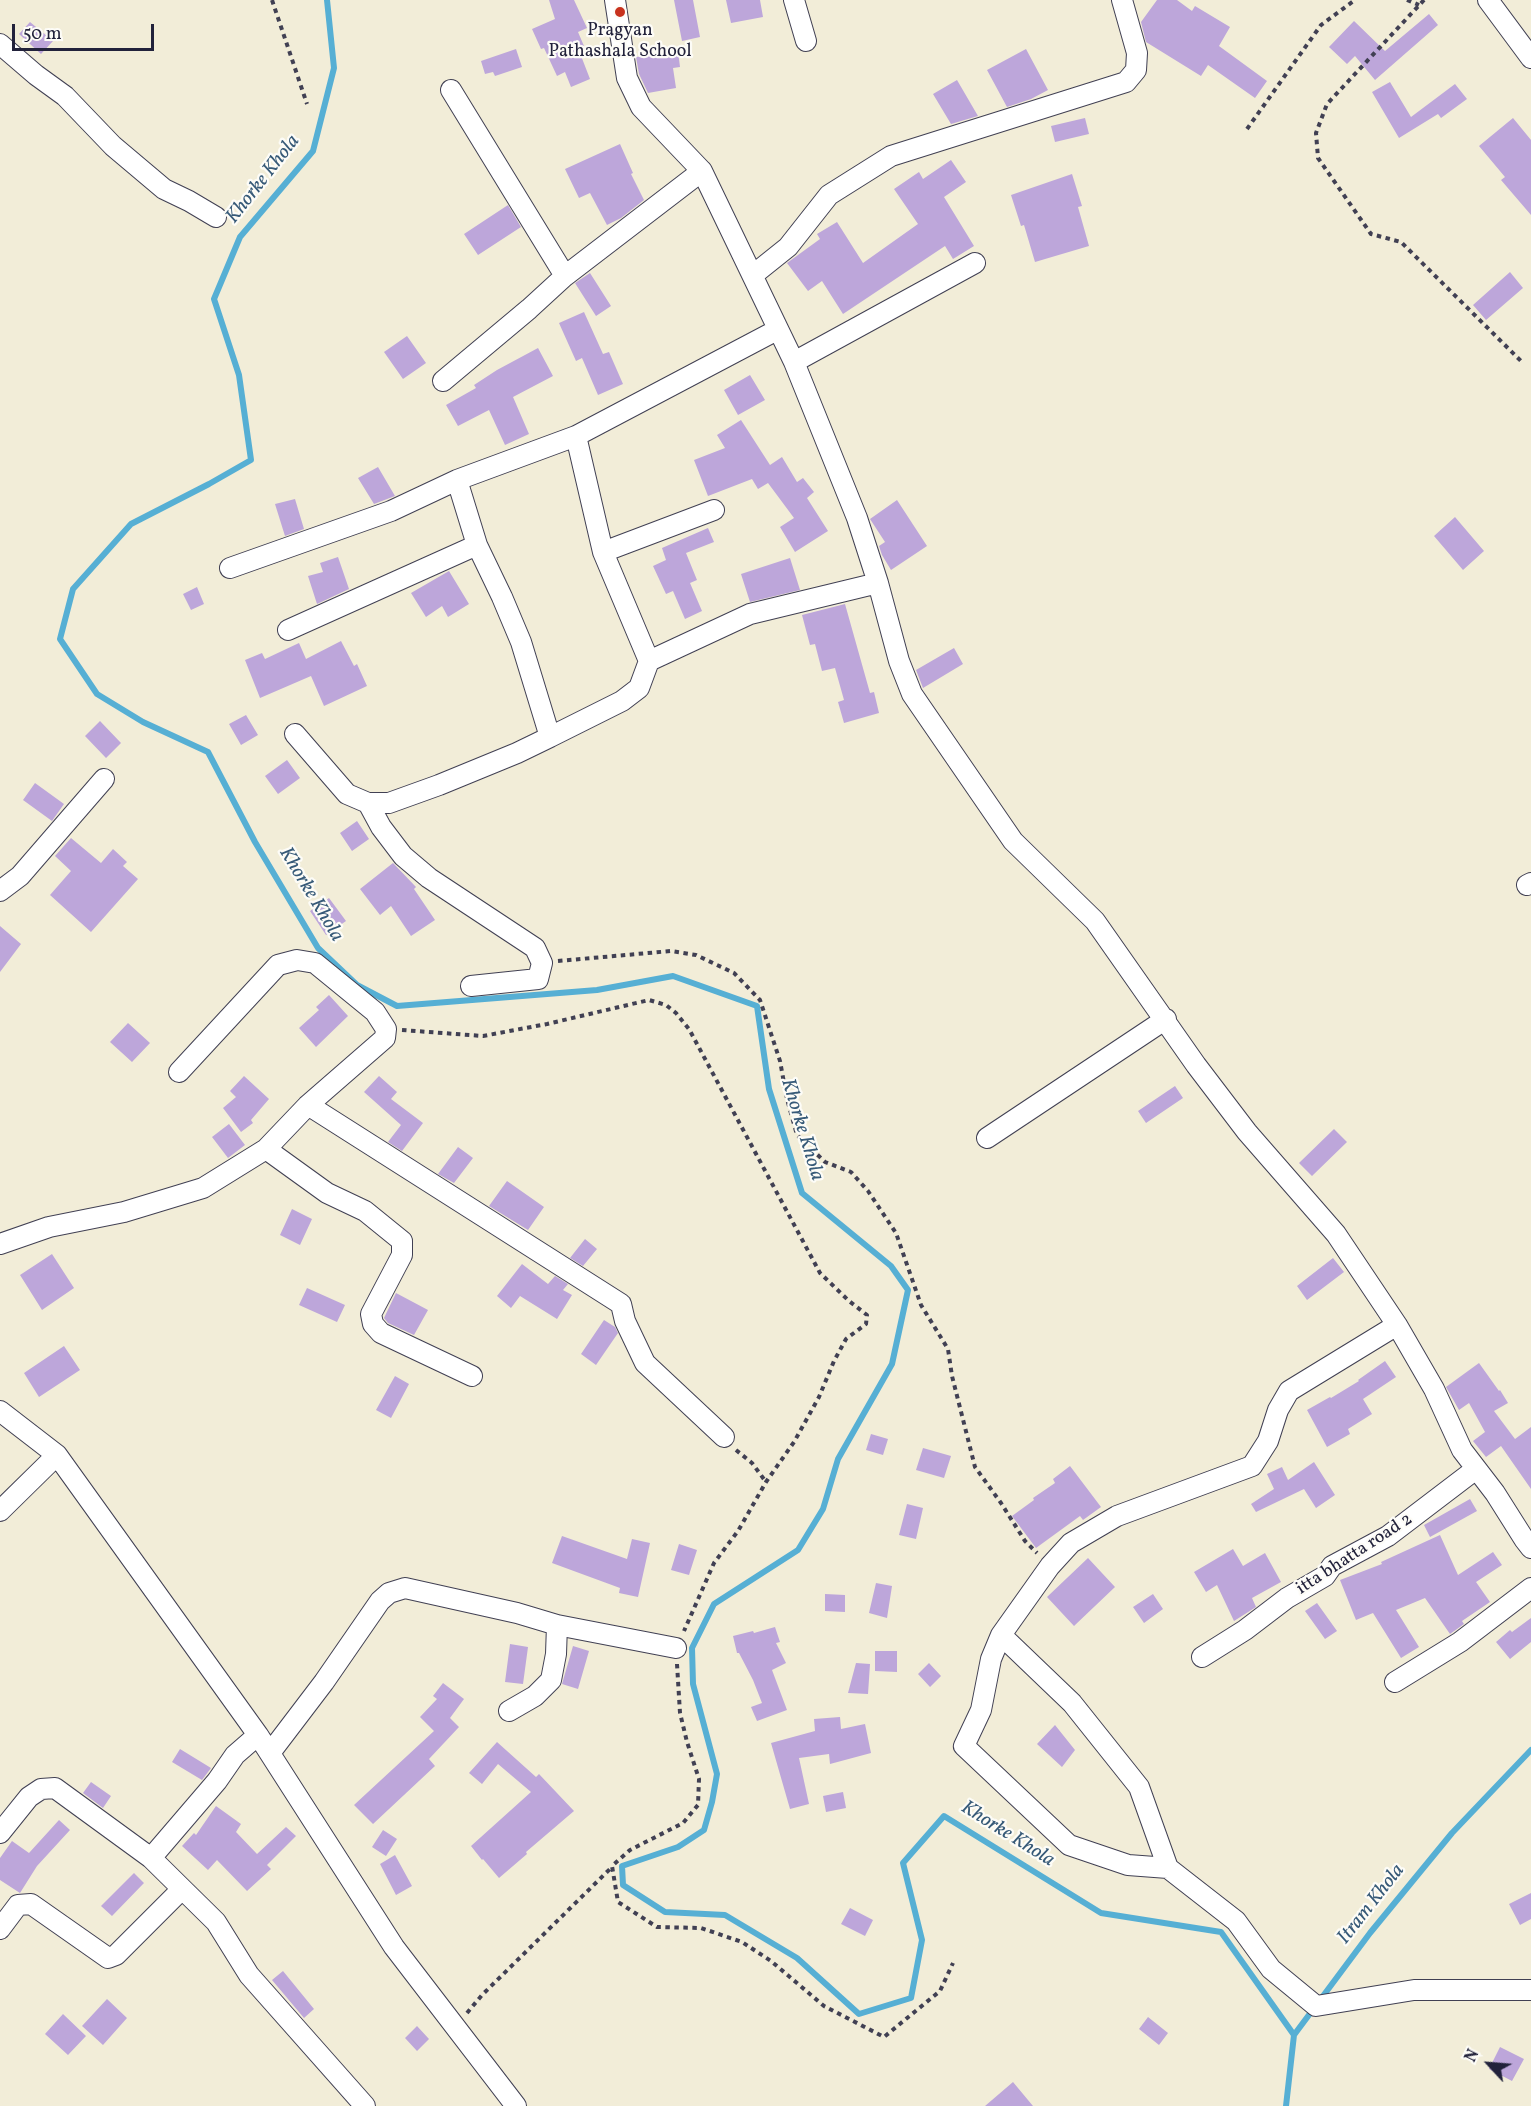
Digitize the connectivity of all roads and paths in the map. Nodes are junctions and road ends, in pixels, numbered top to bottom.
1 (272, 0) edge
2 (615, 0) edge
3 (794, 0) edge
4 (1122, 0) edge
5 (1355, 0) edge
6 (1407, 0) edge
7 (1424, 0) edge
8 (1488, 0) edge
9 (1419, 5) junction
10 (806, 40) dead end
11 (0, 44) edge
12 (1531, 58) edge
13 (451, 90) dead end
14 (308, 104) dead end
15 (1247, 129) dead end
16 (702, 171) junction
17 (216, 218) dead end
18 (975, 263) dead end
19 (753, 275) junction
20 (565, 276) junction
21 (777, 330) junction
22 (1521, 361) dead end
23 (794, 362) junction
24 (443, 381) dead end
25 (576, 436) junction
26 (457, 480) junction
27 (714, 510) dead end
28 (477, 545) junction
29 (603, 552) junction
30 (230, 568) dead end
31 (878, 583) junction
32 (288, 630) dead end
33 (649, 661) junction
34 (296, 734) dead end
35 (550, 737) junction
36 (104, 779) dead end
37 (368, 803) junction
38 (0, 891) edge
39 (542, 963) junction
40 (471, 986) dead end
41 (1166, 1019) junction
42 (386, 1029) junction
43 (179, 1072) dead end
44 (308, 1105) junction
45 (987, 1138) dead end
46 (266, 1149) junction
47 (0, 1244) edge
48 (1397, 1325) junction
49 (471, 1376) dead end
50 (0, 1411) edge
51 (724, 1437) joint
52 (57, 1455) junction
53 (1476, 1469) junction
54 (766, 1482) junction
55 (0, 1511) edge
56 (1531, 1548) edge
57 (1050, 1566) junction
58 (1531, 1588) edge
59 (557, 1625) junction
60 (1001, 1635) junction
61 (676, 1648) junction
62 (1202, 1658) dead end
63 (1395, 1682) dead end
64 (509, 1711) dead end
65 (258, 1735) junction
66 (270, 1753) junction
67 (0, 1833) edge
68 (152, 1858) junction
69 (612, 1866) junction
70 (1168, 1868) junction
71 (182, 1889) junction
72 (0, 1929) edge
73 (953, 1963) dead end
74 (1531, 1990) edge
75 (455, 2027) junction
76 (364, 2106) edge
77 (516, 2106) edge

1 - 14 path
2 - 16 street
3 - 10 street
4 - 19 street
5 - 15 path
6 - 9 path
7 - 9 path
8 - 12 street
9 - 22 path
11 - 17 street
13 - 20 street
16 - 19 street
16 - 20 street
18 - 23 street
19 - 21 street
20 - 24 street
21 - 23 street
21 - 25 street
23 - 31 street
25 - 26 street
25 - 29 street
26 - 28 street
26 - 30 street
27 - 29 street
28 - 32 street
28 - 35 street
29 - 33 street
31 - 33 street
31 - 41 street
33 - 35 street
34 - 37 street
35 - 37 street
36 - 38 street
37 - 39 street
39 - 40 street
39 - 57 path
41 - 45 street
41 - 48 street
42 - 43 street
42 - 44 street
42 - 54 path
44 - 46 street
44 - 51 street
46 - 47 street
46 - 49 street
48 - 53 street
48 - 57 street
50 - 52 street
51 - 54 path
52 - 55 street
52 - 65 street
53 - 56 street
53 - 62 street, itta bhatta road 2
54 - 61 path
57 - 60 street
58 - 63 street
59 - 61 street
59 - 64 street
59 - 66 street
60 - 70 street
60 - 70 street
61 - 69 path
65 - 66 street
65 - 68 street
66 - 75 street
67 - 68 street
68 - 71 street
69 - 73 path
69 - 75 path
70 - 74 street
71 - 72 street
71 - 76 street
75 - 77 street

